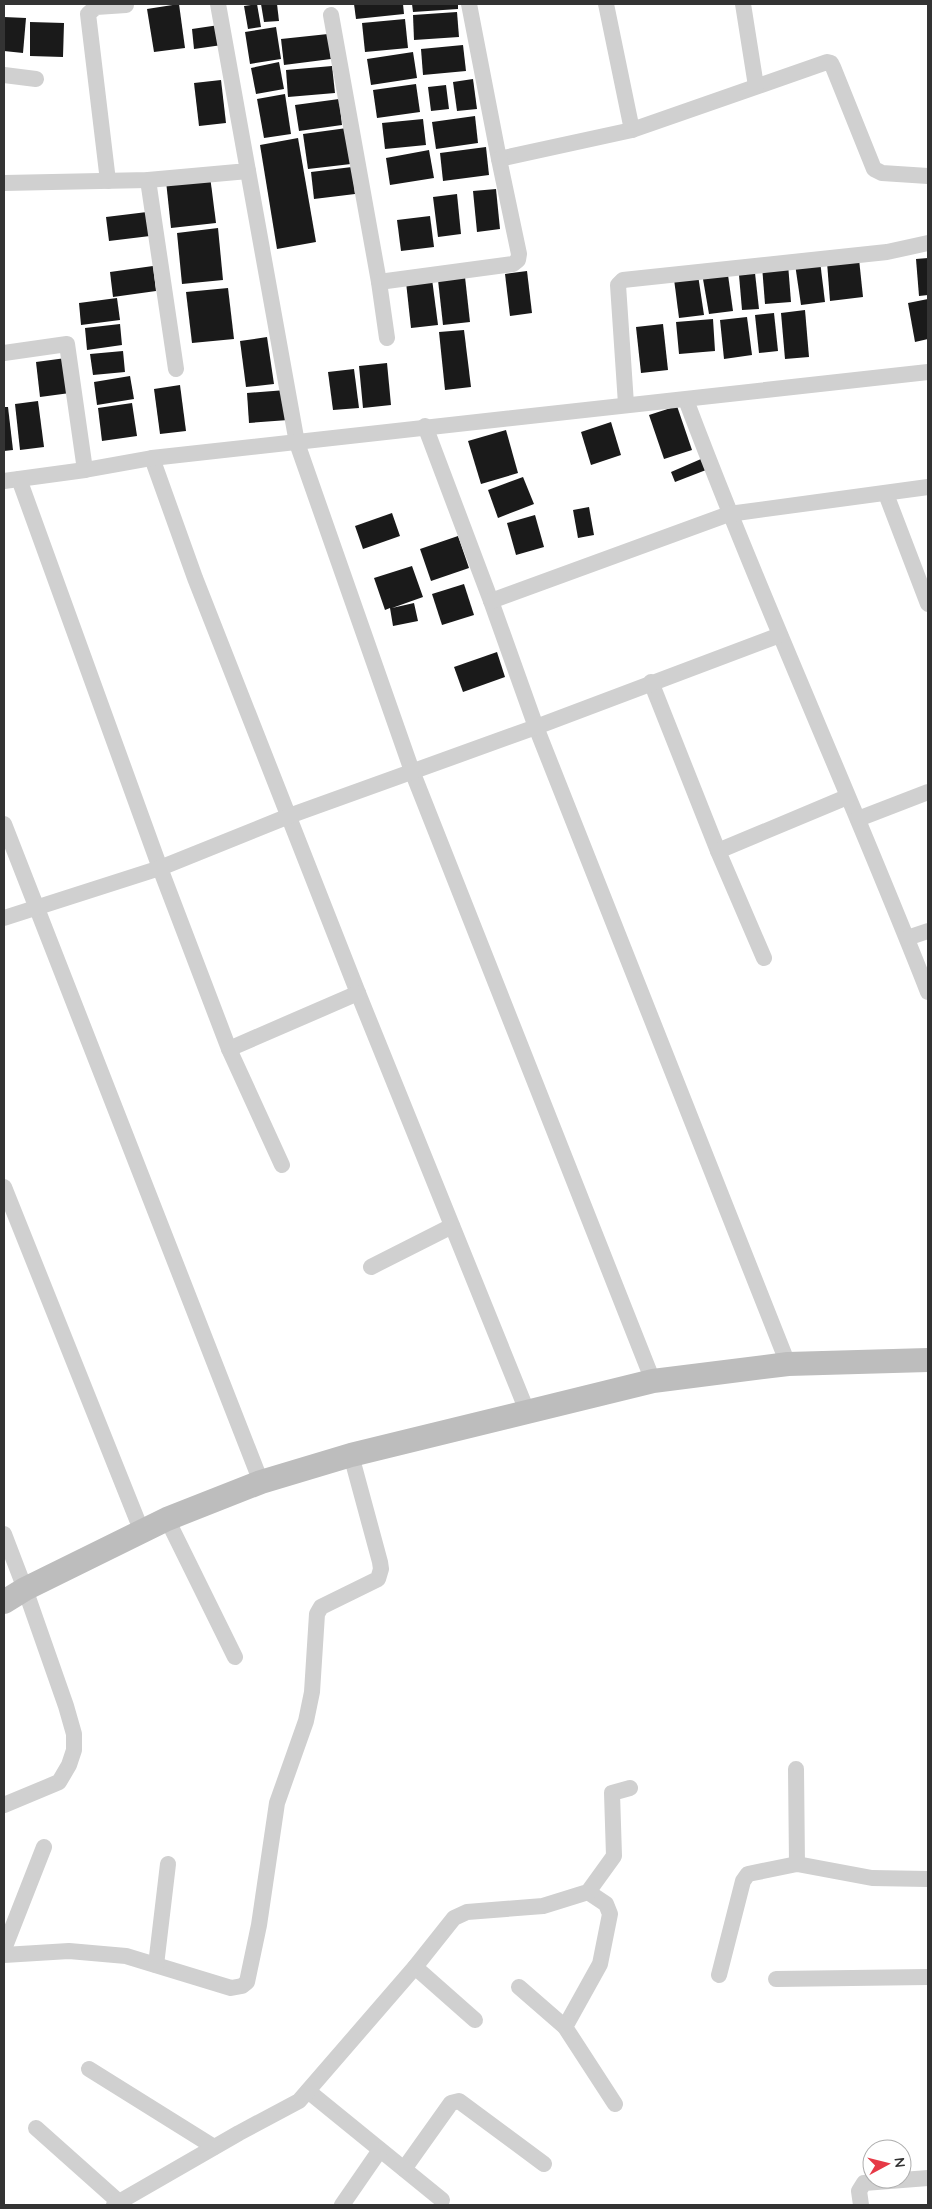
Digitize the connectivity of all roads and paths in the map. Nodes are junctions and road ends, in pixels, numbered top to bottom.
1 (218, 4) edge
2 (469, 4) edge
3 (606, 4) edge
4 (743, 4) edge
5 (126, 5) edge
6 (331, 15) dead end
7 (4, 75) edge
8 (36, 79) dead end
9 (756, 86) junction
10 (632, 130) junction
11 (499, 159) junction
12 (248, 171) junction
13 (928, 176) edge
14 (148, 180) junction
15 (108, 181) junction
16 (4, 183) edge
17 (928, 244) edge
18 (379, 282) junction
19 (387, 338) dead end
20 (4, 353) edge
21 (176, 369) dead end
22 (928, 372) edge
23 (686, 400) junction
24 (626, 404) junction
25 (425, 426) junction
26 (296, 443) junction
27 (152, 458) junction
28 (85, 470) junction
29 (11, 480) edge
30 (928, 488) edge
31 (886, 494) junction
32 (729, 514) junction
33 (492, 601) junction
34 (928, 604) edge
35 (780, 635) junction
36 (651, 682) junction
37 (536, 727) junction
38 (412, 771) junction
39 (928, 792) edge
40 (847, 796) junction
41 (289, 816) junction
42 (858, 819) junction
43 (4, 824) edge
44 (718, 851) junction
45 (160, 868) junction
46 (35, 908) junction
47 (4, 918) edge
48 (928, 931) edge
49 (907, 938) junction
50 (764, 958) dead end
51 (928, 992) edge
52 (358, 993) junction
53 (230, 1049) junction
54 (282, 1165) dead end
55 (4, 1187) edge
56 (452, 1226) junction
57 (371, 1267) dead end
58 (928, 1360) edge
59 (788, 1364) junction
60 (653, 1381) junction
61 (527, 1411) junction
62 (351, 1455) junction
63 (261, 1482) junction
64 (167, 1519) junction
65 (142, 1532) junction
66 (4, 1534) edge
67 (25, 1589) junction
68 (4, 1602) edge
69 (235, 1657) dead end
70 (796, 1769) dead end
71 (630, 1788) dead end
72 (4, 1805) edge
73 (44, 1847) dead end
74 (168, 1864) dead end
75 (797, 1864) junction
76 (928, 1879) edge
77 (588, 1892) junction
78 (4, 1949) edge
79 (4, 1955) edge
80 (156, 1965) junction
81 (415, 1967) junction
82 (719, 1975) dead end
83 (928, 1977) edge
84 (776, 1979) dead end
85 (519, 1987) dead end
86 (476, 2020) dead end
87 (565, 2027) junction
88 (89, 2070) dead end
89 (308, 2091) junction
90 (615, 2104) dead end
91 (36, 2128) dead end
92 (214, 2147) junction
93 (380, 2150) junction
94 (544, 2164) dead end
95 (404, 2169) junction
96 (928, 2178) edge
97 (442, 2200) dead end
98 (116, 2204) edge
99 (342, 2205) edge
100 (861, 2205) edge

1 - 12 street
2 - 11 street
3 - 10 street
4 - 9 street
5 - 15 street
6 - 18 street
7 - 8 street
9 - 10 street
9 - 13 street
10 - 11 street
11 - 18 street
12 - 14 street
12 - 26 street
14 - 15 street
14 - 21 street
15 - 16 street
17 - 24 street
18 - 19 street
20 - 28 street
22 - 23 street
23 - 24 street
23 - 32 street
24 - 25 street
25 - 26 street
25 - 33 street
26 - 27 street
26 - 38 street
27 - 28 street
27 - 41 street
28 - 29 street
29 - 45 street
30 - 31 street
31 - 32 street
31 - 34 street
32 - 33 street
32 - 35 street
33 - 37 street
35 - 36 street
35 - 40 street
36 - 37 street
36 - 44 street
37 - 38 street
37 - 59 street
38 - 41 street
38 - 60 street
39 - 42 street
40 - 42 street
40 - 44 street
41 - 45 street
41 - 52 street
42 - 49 street
43 - 46 street
44 - 50 street
45 - 46 street
45 - 53 street
46 - 47 street
46 - 63 street
48 - 49 street
49 - 51 street
52 - 53 street
52 - 56 street
53 - 54 street
55 - 65 street
56 - 57 street
56 - 61 street
58 - 59 street
59 - 60 street
60 - 61 street
61 - 62 street
62 - 63 street
62 - 80 street
63 - 64 street
64 - 65 street
64 - 69 street
65 - 67 street
66 - 67 street
67 - 68 street
67 - 72 street
70 - 75 street
71 - 77 street
73 - 78 street
74 - 80 street
75 - 76 street
75 - 82 street
77 - 81 street
77 - 87 street
79 - 80 street
81 - 86 street
81 - 89 street
83 - 84 street
85 - 87 street
87 - 90 street
88 - 92 street
89 - 92 street
89 - 93 street
91 - 98 street
92 - 98 street
93 - 95 street
93 - 99 street
94 - 95 street
95 - 97 street
96 - 100 street

